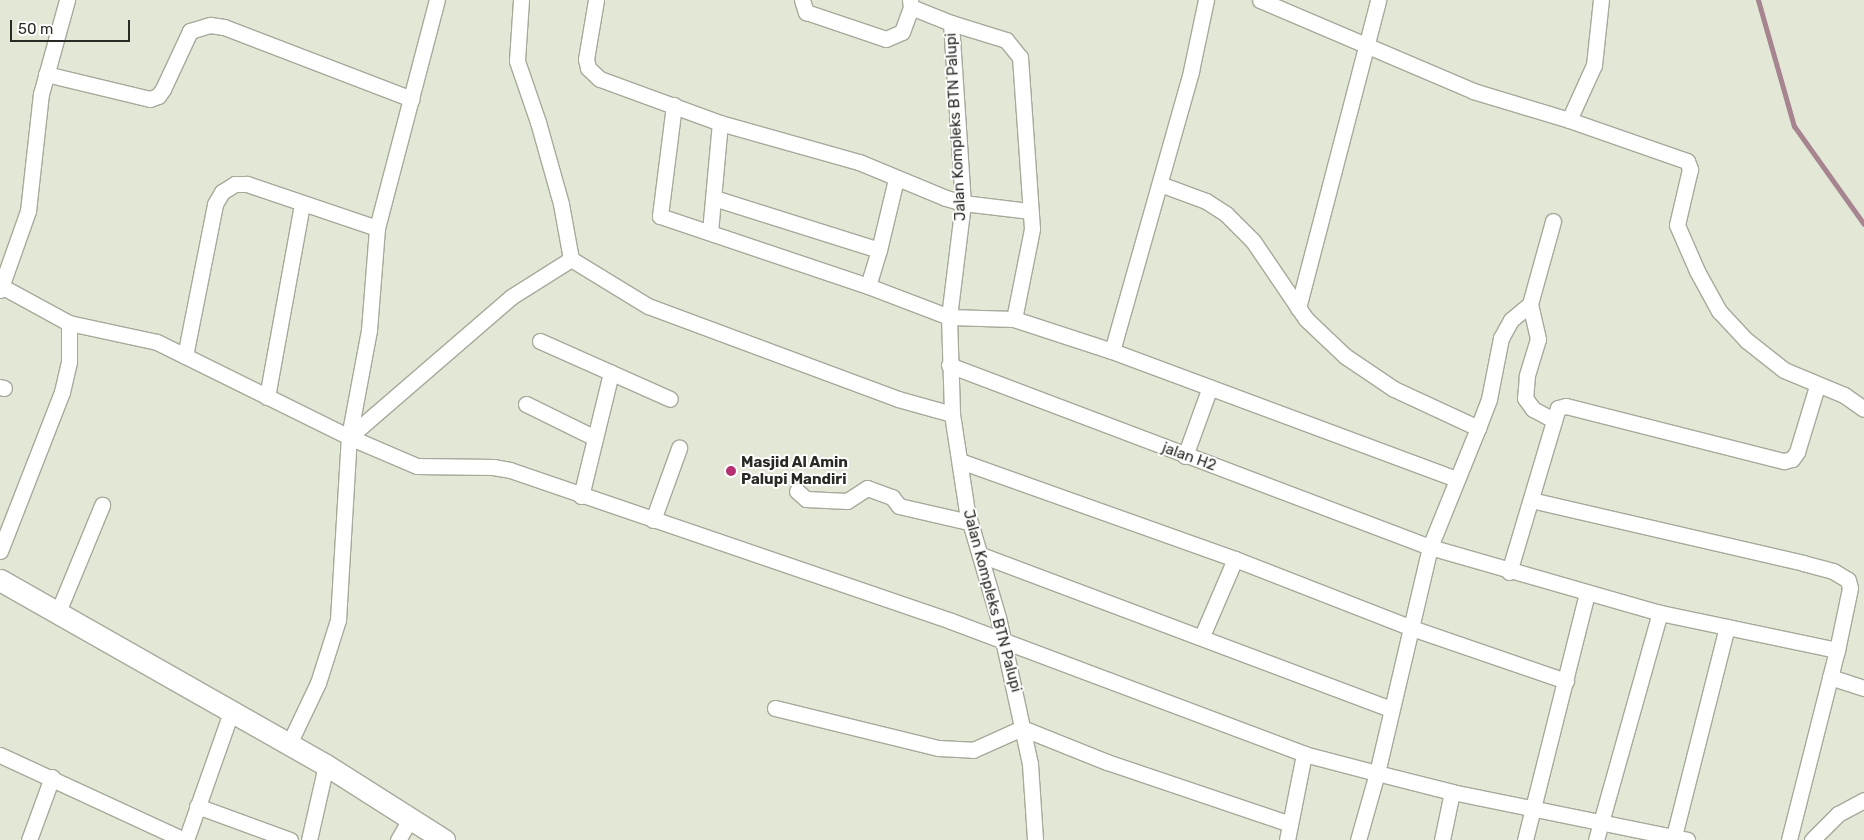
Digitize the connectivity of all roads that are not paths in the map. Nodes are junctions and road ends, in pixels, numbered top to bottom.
1 (67, 0) edge
2 (437, 0) edge
3 (521, 0) edge
4 (596, 0) edge
5 (802, 0) edge
6 (1206, 0) edge
7 (1260, 0) edge
8 (1378, 0) edge
9 (1601, 0) edge
10 (911, 3) edge
11 (951, 23) junction
12 (1367, 46) junction
13 (46, 74) junction
14 (412, 99) junction
15 (674, 105) junction
16 (1569, 120) junction
17 (720, 123) junction
18 (896, 179) junction
19 (1160, 184) junction
20 (714, 198) junction
21 (962, 203) junction
22 (302, 204) junction
23 (1029, 211) junction
24 (1553, 221) dead end
25 (376, 228) junction
26 (710, 232) junction
27 (879, 250) junction
28 (571, 259) junction
29 (868, 286) junction
30 (1, 288) edge
31 (1530, 304) junction
32 (1298, 308) junction
33 (949, 317) junction
34 (1014, 319) junction
35 (69, 323) junction
36 (540, 341) dead end
37 (1112, 351) junction
38 (185, 356) junction
39 (948, 364) junction
40 (611, 373) junction
41 (1817, 386) junction
42 (1210, 388) junction
43 (267, 397) junction
44 (670, 399) dead end
45 (526, 404) dead end
46 (1864, 409) edge
47 (952, 414) junction
48 (1554, 420) junction
49 (1478, 428) junction
50 (349, 437) junction
51 (595, 438) junction
52 (679, 448) dead end
53 (1185, 456) junction
54 (960, 461) junction
55 (1456, 479) junction
56 (797, 491) dead end
57 (581, 496) junction
58 (1531, 500) junction
59 (102, 505) dead end
60 (653, 520) junction
61 (969, 522) junction
62 (1430, 547) junction
63 (0, 551) edge
64 (980, 555) junction
65 (1235, 560) junction
66 (1509, 572) junction
67 (0, 580) edge
68 (1587, 594) junction
69 (58, 612) junction
70 (1660, 613) junction
71 (1727, 627) junction
72 (1409, 628) junction
73 (1202, 636) junction
74 (1004, 640) junction
75 (1836, 650) junction
76 (1830, 677) junction
77 (1566, 681) junction
78 (1864, 688) edge
79 (775, 708) dead end
80 (1391, 709) junction
81 (231, 712) junction
82 (1022, 728) junction
83 (289, 744) junction
84 (1304, 754) junction
85 (0, 756) edge
86 (326, 765) junction
87 (1377, 773) junction
88 (52, 777) junction
89 (1452, 792) junction
90 (1864, 800) edge
91 (197, 806) junction
92 (1533, 810) junction
93 (410, 819) junction
94 (1290, 824) junction
95 (1600, 824) junction
96 (1678, 839) edge
97 (29, 840) edge
98 (185, 840) edge
99 (290, 840) edge
100 (309, 840) edge
101 (398, 840) edge
102 (444, 840) edge
103 (1035, 840) edge
104 (1287, 840) edge
105 (1358, 840) edge
106 (1442, 840) edge
107 (1525, 840) edge
108 (1596, 840) edge
109 (1789, 840) edge
110 (1812, 840) edge

1 - 13 street
2 - 14 street
3 - 28 street
4 - 15 street
5 - 10 street
6 - 19 street
7 - 12 street
8 - 12 street
9 - 16 street
10 - 11 street, Jalan Kompleks BTN Palupi
11 - 21 street, Jalan Kompleks BTN Palupi
11 - 23 street
12 - 16 street
12 - 32 street
13 - 14 street
13 - 30 street
14 - 25 street
15 - 17 street
15 - 26 street
16 - 41 street
17 - 18 street
17 - 20 street
18 - 21 street
18 - 27 street
19 - 32 street
19 - 37 street
20 - 26 street
20 - 27 street
21 - 23 street
21 - 33 street, Jalan Kompleks BTN Palupi
22 - 25 street
22 - 38 street
22 - 43 street
23 - 34 street
24 - 31 street
25 - 50 street
26 - 29 street
27 - 29 street
28 - 47 street
28 - 50 street
29 - 33 street
30 - 35 street
31 - 48 street
31 - 49 street
32 - 49 street
33 - 34 street
33 - 39 street, Jalan Kompleks BTN Palupi
34 - 37 street
35 - 38 street
35 - 63 street
36 - 40 street
37 - 42 street
38 - 43 street
39 - 47 street, Jalan Kompleks BTN Palupi
39 - 53 street, jalan H2
40 - 44 street
40 - 51 street
41 - 46 street
41 - 48 street
42 - 53 street
42 - 55 street
43 - 50 street
45 - 51 street
47 - 54 street, Jalan Kompleks BTN Palupi
48 - 58 street
49 - 55 street
50 - 57 street
50 - 83 street
51 - 57 street
52 - 60 street
53 - 62 street, jalan H2
54 - 61 street, Jalan Kompleks BTN Palupi
54 - 65 street
55 - 62 street
56 - 61 street
57 - 60 street
58 - 66 street
58 - 75 street
59 - 69 street
60 - 74 street
61 - 64 street, Jalan Kompleks BTN Palupi
62 - 66 street, jalan H2
62 - 72 street
64 - 73 street
64 - 74 street, Jalan Kompleks BTN Palupi
65 - 72 street
65 - 73 street
66 - 68 street, jalan H2
67 - 69 main road
68 - 70 street, jalan H2
68 - 77 street
69 - 81 main road
70 - 71 street, jalan H2
70 - 95 street
71 - 75 street, jalan H2
71 - 96 street
72 - 77 street
72 - 80 street
73 - 80 street
74 - 82 street, Jalan Kompleks BTN Palupi
74 - 84 street
75 - 76 street
76 - 78 street
76 - 109 street
77 - 92 street
79 - 82 street
80 - 87 street
81 - 83 main road
81 - 91 street
82 - 94 street
82 - 103 street, Jalan Kompleks BTN Palupi
83 - 86 main road
84 - 87 street
84 - 94 street
85 - 88 street
86 - 93 main road
86 - 100 street
87 - 89 street
87 - 105 street
88 - 97 street
88 - 98 street
89 - 92 street
89 - 106 street
90 - 110 street
91 - 98 street
91 - 99 street
92 - 95 street
92 - 107 street
93 - 101 street
93 - 102 main road
94 - 104 street
95 - 96 street
95 - 108 street

